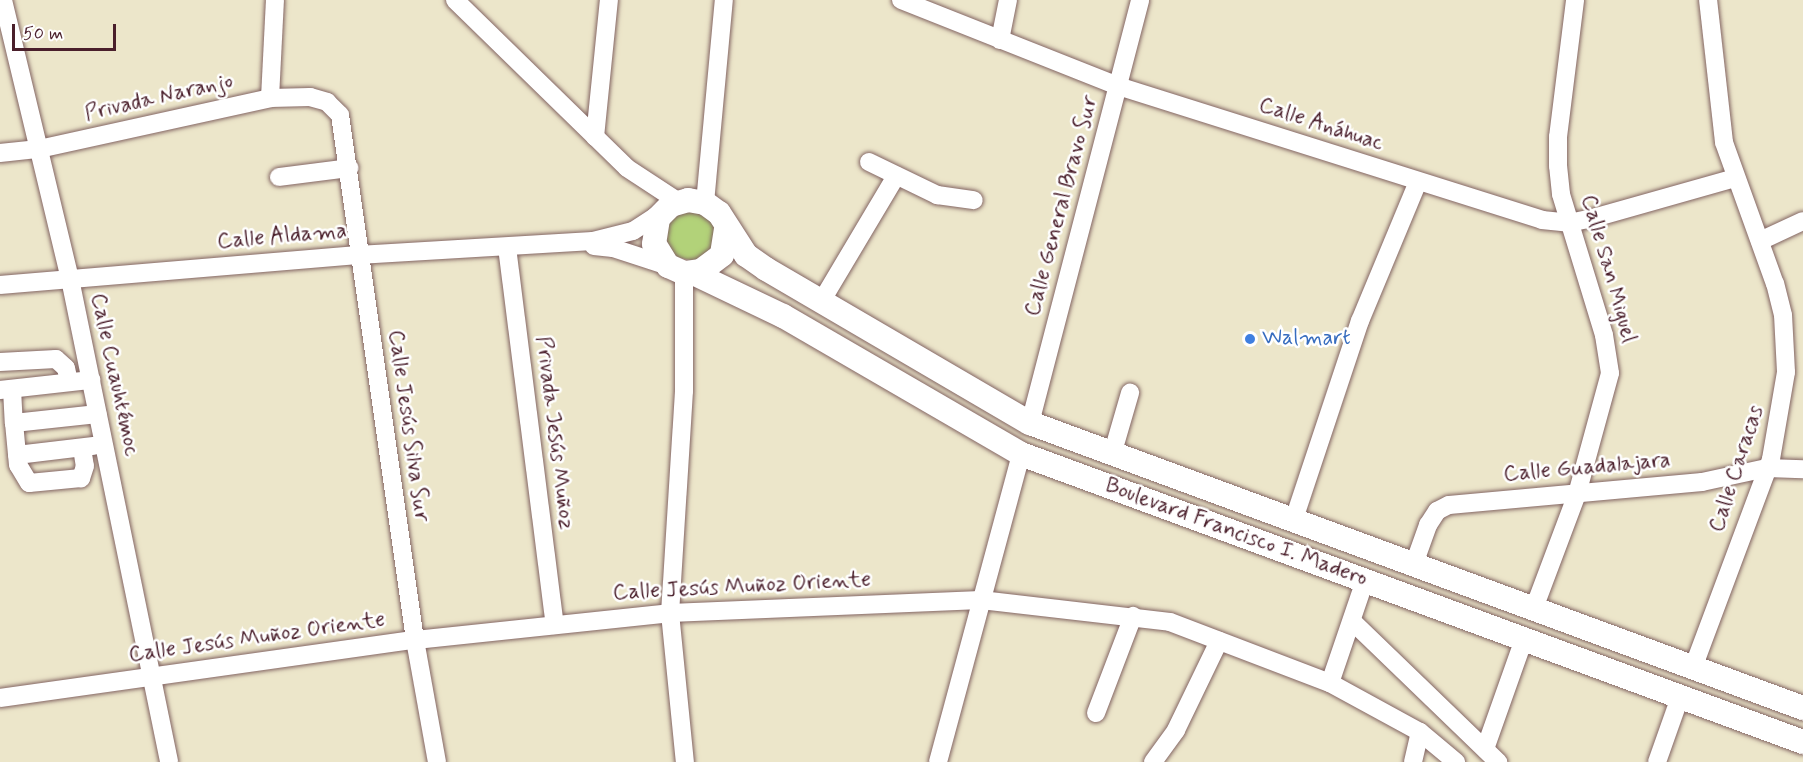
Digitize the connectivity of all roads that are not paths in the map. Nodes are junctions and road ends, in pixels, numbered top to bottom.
1 (3, 0) edge
2 (455, 0) edge
3 (607, 0) edge
4 (724, 0) edge
5 (901, 0) edge
6 (1008, 0) edge
7 (1140, 0) edge
8 (1575, 0) edge
9 (1708, 0) edge
10 (270, 2) edge
11 (1000, 40) junction
12 (7, 45) edge
13 (1118, 86) junction
14 (270, 98) junction
15 (327, 102) joint
16 (595, 137) junction
17 (39, 149) junction
18 (0, 153) edge
19 (869, 162) dead end
20 (349, 168) junction
21 (896, 176) junction
22 (279, 177) dead end
23 (1735, 178) junction
24 (1418, 182) junction
25 (974, 200) dead end
26 (705, 203) junction
27 (671, 206) junction
28 (1803, 221) edge
29 (1569, 223) junction
30 (726, 229) junction
31 (1760, 241) junction
32 (568, 244) junction
33 (507, 247) junction
34 (358, 255) junction
35 (682, 270) junction
36 (69, 279) junction
37 (0, 285) edge
38 (821, 302) junction
39 (1794, 342) edge
40 (0, 362) edge
41 (91, 380) junction
42 (69, 382) junction
43 (6, 389) edge
44 (1130, 393) dead end
45 (98, 414) junction
46 (14, 423) junction
47 (1030, 423) junction
48 (104, 445) junction
49 (82, 448) junction
50 (1021, 454) junction
51 (17, 455) junction
52 (1112, 455) junction
53 (1767, 468) junction
54 (1803, 469) edge
55 (1577, 494) junction
56 (1293, 522) junction
57 (1413, 567) junction
58 (1365, 580) junction
59 (981, 600) junction
60 (1533, 611) junction
61 (670, 613) junction
62 (1132, 616) junction
63 (1353, 622) junction
64 (555, 625) junction
65 (1524, 639) junction
66 (415, 640) junction
67 (1219, 640) junction
68 (1693, 668) junction
69 (153, 678) junction
70 (1330, 683) junction
71 (1680, 697) junction
72 (0, 698) edge
73 (1803, 708) edge
74 (1096, 713) dead end
75 (1419, 732) junction
76 (1803, 742) edge
77 (1485, 749) junction
78 (170, 762) edge
79 (437, 762) edge
80 (685, 762) edge
81 (938, 762) edge
82 (1153, 762) edge
83 (1413, 762) edge
84 (1456, 762) edge
85 (1498, 762) edge
86 (1657, 762) edge

1 - 12 street, Calle Cuauhtémoc
2 - 16 street
3 - 16 street
4 - 26 street
5 - 11 street, Calle Anáhuac
6 - 11 street
7 - 13 street, Calle General Bravo Sur
8 - 29 street, Calle San Miguel
9 - 23 street, Calle Caracas
10 - 14 street
11 - 13 street, Calle Anáhuac
12 - 17 street, Calle Cuauhtémoc
13 - 24 street, Calle Anáhuac
13 - 47 street, Calle General Bravo Sur
14 - 15 street, Privada Naranjo
14 - 17 street, Privada Naranjo
15 - 20 street, Calle Jesús Silva Sur
16 - 27 street
17 - 18 street, Privada Naranjo
17 - 36 street, Calle Cuauhtémoc
19 - 21 street
20 - 22 street
20 - 34 street, Calle Jesús Silva Sur
21 - 25 street
21 - 38 street
23 - 29 street, Calle Anáhuac
23 - 31 street, Calle Caracas
24 - 29 street, Calle Anáhuac
24 - 56 street
26 - 27 main road
26 - 30 main road
27 - 32 street, Calle Aldama
27 - 35 main road
28 - 31 street
29 - 55 street, Calle San Miguel
30 - 35 main road
30 - 38 main road, Boulevard Francisco I. Madero
31 - 39 street, Calle Caracas
32 - 33 street, Calle Aldama
32 - 35 street, Calle Aldama
33 - 34 street, Calle Aldama
33 - 64 street, Privada Jesús Muñoz
34 - 36 street, Calle Aldama
34 - 66 street, Calle Jesús Silva Sur
35 - 50 main road, Boulevard Francisco I. Madero
35 - 61 street
36 - 37 street, Calle Aldama
36 - 41 street, Calle Cuauhtémoc
38 - 47 main road, Boulevard Francisco I. Madero
39 - 53 street, Calle Caracas
40 - 42 street
41 - 42 street
41 - 45 street, Calle Cuauhtémoc
42 - 43 street
43 - 46 street
44 - 52 street
45 - 46 street
45 - 48 street, Calle Cuauhtémoc
46 - 51 street
47 - 52 main road, Boulevard Francisco I. Madero
48 - 49 street
48 - 69 street, Calle Cuauhtémoc
49 - 51 street
49 - 51 street
50 - 58 main road, Boulevard Francisco I. Madero
50 - 59 street
52 - 56 main road, Boulevard Francisco I. Madero
53 - 54 street, Calle Guadalajara
53 - 55 street, Calle Guadalajara
53 - 68 street, Calle Caracas
55 - 57 street, Calle Guadalajara
55 - 60 street, Calle San Miguel
56 - 57 main road, Boulevard Francisco I. Madero
57 - 60 main road, Boulevard Francisco I. Madero
58 - 63 street
58 - 65 main road, Boulevard Francisco I. Madero
59 - 61 street, Calle Jesús Muñoz Oriente
59 - 62 street, Calle Jesús Muñoz Oriente
59 - 81 street
60 - 68 main road, Boulevard Francisco I. Madero
61 - 64 street, Calle Jesús Muñoz Oriente
61 - 80 street
62 - 67 street, Calle Jesús Muñoz Oriente
62 - 74 street
63 - 70 street
63 - 77 street
64 - 66 street, Calle Jesús Muñoz Oriente
65 - 71 main road, Boulevard Francisco I. Madero
65 - 77 street
66 - 69 street, Calle Jesús Muñoz Oriente
66 - 79 street, Calle Jesús Silva Sur
67 - 70 street, Calle Jesús Muñoz Oriente
67 - 82 street
68 - 73 main road, Boulevard Francisco I. Madero
69 - 72 street, Calle Jesús Muñoz Oriente
69 - 78 street, Calle Cuauhtémoc
70 - 75 street, Calle Jesús Muñoz Oriente
71 - 76 main road, Boulevard Francisco I. Madero
71 - 86 street
75 - 83 street
75 - 84 street, Calle Jesús Muñoz Oriente
77 - 85 street

